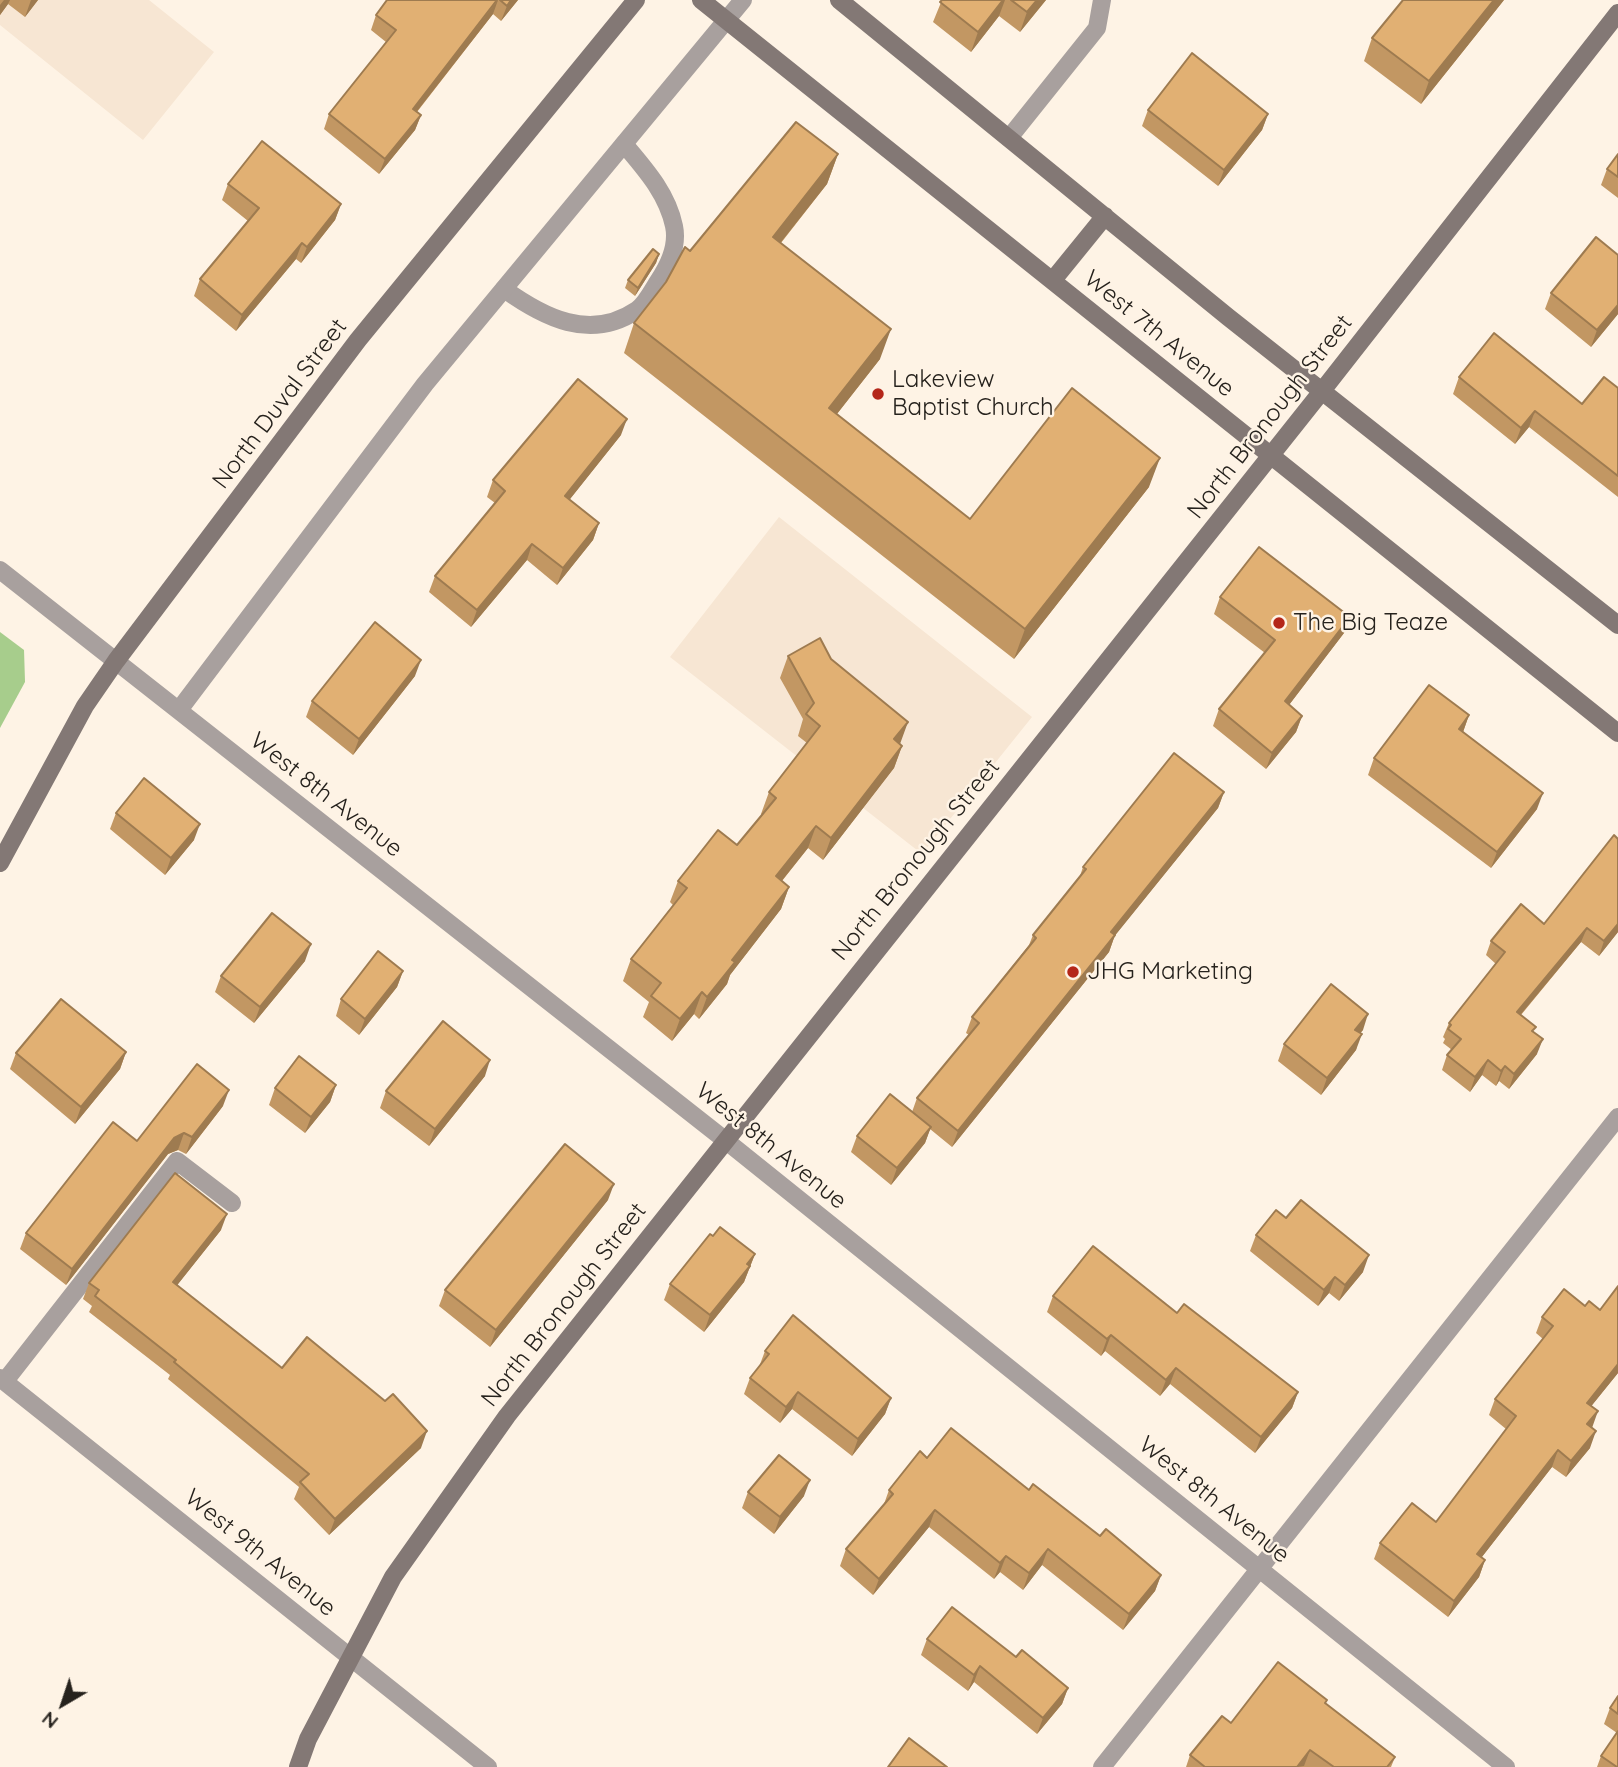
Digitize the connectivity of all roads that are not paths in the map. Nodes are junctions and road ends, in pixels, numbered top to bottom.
1 (636, 0) edge
2 (701, 0) edge
3 (743, 0) edge
4 (839, 0) edge
5 (1102, 0) edge
6 (1618, 13) edge
7 (727, 20) junction
8 (1009, 138) junction
9 (624, 144) junction
10 (1105, 216) junction
11 (1053, 280) junction
12 (504, 289) junction
13 (1322, 391) junction
14 (1272, 455) junction
15 (0, 570) edge
16 (1618, 625) edge
17 (116, 661) junction
18 (179, 710) junction
19 (1618, 733) edge
20 (0, 863) edge
21 (1618, 1117) edge
22 (725, 1140) junction
23 (232, 1203) dead end
24 (3, 1380) edge
25 (1259, 1568) junction
26 (351, 1658) junction
27 (298, 1767) edge
28 (488, 1767) edge
29 (1102, 1767) edge
30 (1506, 1767) edge

1 - 17 main road, North Duval Street
2 - 7 main road, West 7th Avenue
3 - 7 street
4 - 8 main road
5 - 8 street
6 - 13 main road, North Bronough Street
7 - 9 street
7 - 11 main road, West 7th Avenue
8 - 10 main road
9 - 12 street
9 - 12 street
10 - 11 main road
10 - 13 main road
11 - 14 main road, West 7th Avenue
12 - 18 street
13 - 14 main road, North Bronough Street
13 - 16 main road
14 - 19 main road, West 7th Avenue
14 - 22 main road, North Bronough Street
15 - 17 street, West 8th Avenue
17 - 18 street, West 8th Avenue
17 - 20 main road, North Duval Street
18 - 22 street, West 8th Avenue
21 - 25 street
22 - 25 street, West 8th Avenue
22 - 26 main road, North Bronough Street
23 - 24 street
24 - 26 street, West 9th Avenue
25 - 29 street
25 - 30 street, West 8th Avenue
26 - 27 main road, North Bronough Street
26 - 28 street, West 9th Avenue

